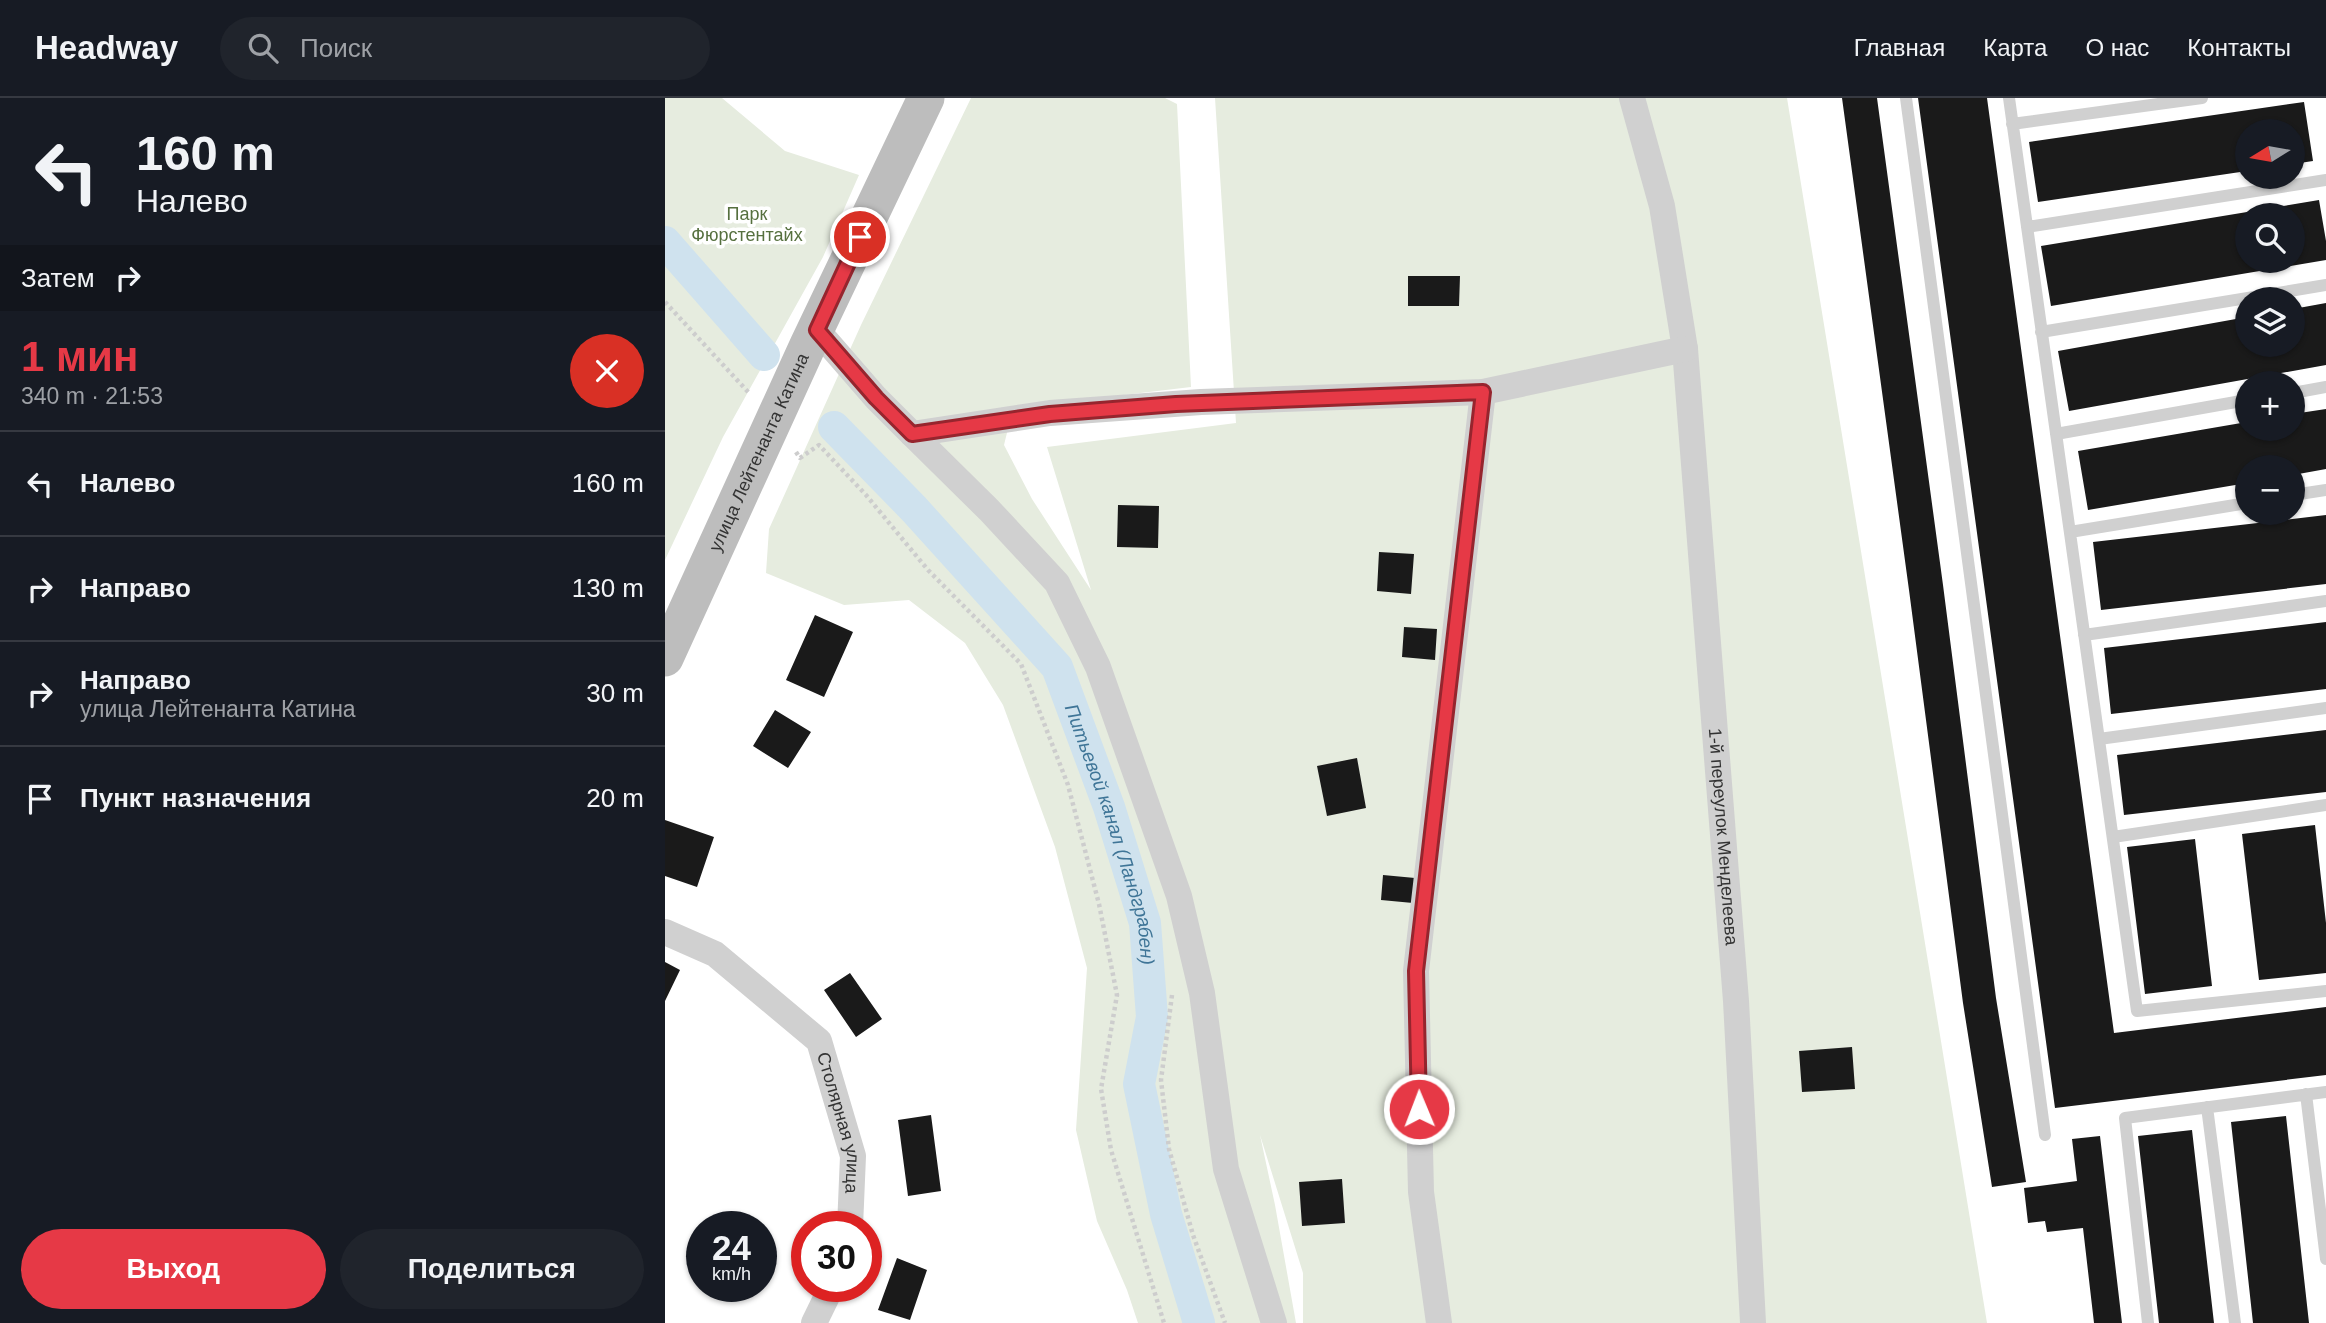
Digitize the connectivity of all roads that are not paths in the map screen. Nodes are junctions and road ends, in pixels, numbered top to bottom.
1 (926, 98) edge
2 (1632, 98) edge
3 (1906, 98) edge
4 (2009, 98) edge
5 (2202, 98) edge
6 (2012, 124) junction
7 (2326, 180) edge
8 (2027, 227) junction
9 (2326, 285) edge
10 (817, 330) junction
11 (2042, 332) junction
12 (1685, 349) junction
13 (2326, 387) edge
14 (2305, 391) edge
15 (1483, 392) junction
16 (2235, 402) edge
17 (912, 434) junction
18 (2056, 434) junction
19 (2326, 490) edge
20 (2305, 493) edge
21 (2235, 505) edge
22 (2070, 532) junction
23 (2326, 601) edge
24 (2084, 635) junction
25 (665, 658) edge
26 (2326, 708) edge
27 (2099, 739) junction
28 (2326, 805) edge
29 (2113, 837) junction
30 (665, 932) edge
31 (2326, 991) edge
32 (2326, 1091) edge
33 (2306, 1094) junction
34 (2207, 1107) junction
35 (2045, 1135) dead end
36 (851, 1211) edge
37 (2326, 1259) edge
38 (824, 1302) edge
39 (814, 1323) edge
40 (1273, 1323) edge
41 (1439, 1323) edge
42 (1753, 1323) edge
43 (2148, 1323) edge
44 (2235, 1323) edge

1 - 10 street, улица Лейтенанта Катина
2 - 12 street, 1-й переулок Менделеева
3 - 35 lane
4 - 6 lane
5 - 6 lane
6 - 8 lane
7 - 8 lane
8 - 11 lane
9 - 11 lane
10 - 17 street
10 - 25 street, улица Лейтенанта Катина
11 - 18 lane
12 - 15 street
12 - 42 street, 1-й переулок Менделеева
13 - 14 lane
15 - 17 street
15 - 41 street
16 - 18 lane
17 - 40 street
18 - 22 lane
19 - 20 lane
21 - 22 lane
22 - 24 lane
23 - 24 lane
24 - 27 lane
26 - 27 lane
27 - 29 lane
28 - 29 lane
29 - 31 lane
30 - 36 street, Столярная улица
32 - 33 lane
33 - 34 lane
33 - 37 lane
34 - 43 lane
34 - 44 lane
38 - 39 street

